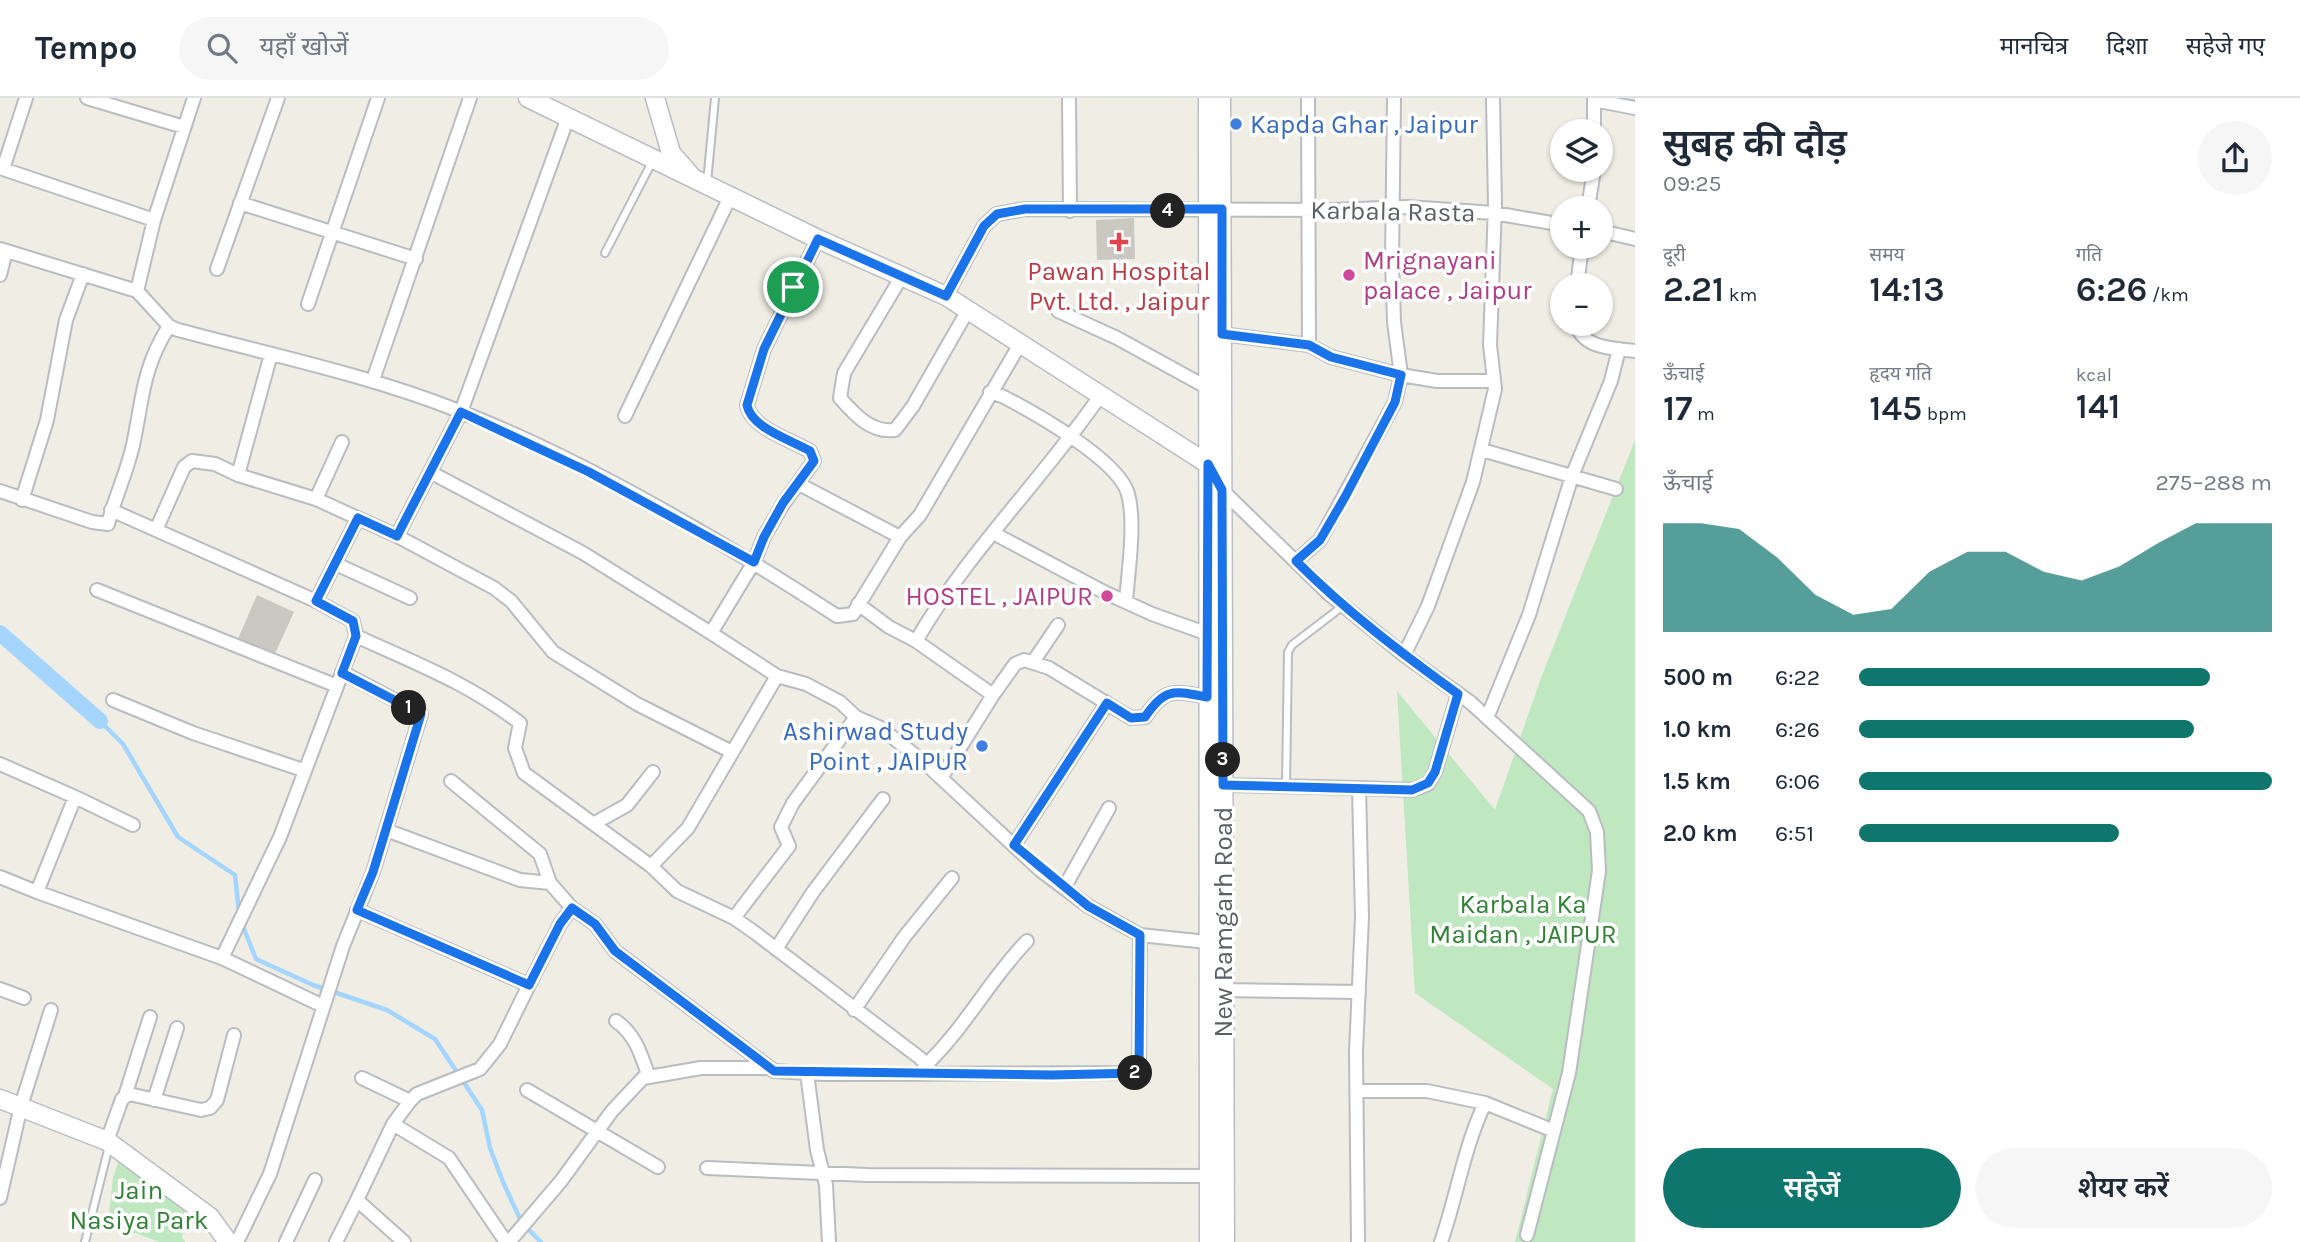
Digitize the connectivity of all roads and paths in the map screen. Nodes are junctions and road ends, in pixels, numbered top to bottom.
1 (26, 98) edge
2 (87, 98) edge
3 (194, 98) edge
4 (278, 98) edge
5 (378, 98) edge
6 (471, 98) edge
7 (528, 98) edge
8 (654, 98) edge
9 (715, 98) edge
10 (1069, 98) edge
11 (1208, 98) edge
12 (1221, 98) edge
13 (1308, 98) edge
14 (1394, 98) edge
15 (1493, 98) edge
16 (1594, 99) edge
17 (1635, 108) edge
18 (1594, 119) edge
19 (567, 120) junction
20 (184, 127) junction
21 (653, 160) junction
22 (1, 174) edge
23 (701, 183) junction
24 (730, 197) junction
25 (240, 203) junction
26 (1393, 208) junction
27 (1215, 209) junction
28 (1308, 210) junction
29 (1070, 211) junction
30 (1494, 213) junction
31 (154, 220) junction
32 (1550, 223) edge
33 (330, 231) junction
34 (1613, 234) edge
35 (818, 239) junction
36 (1635, 239) edge
37 (3, 250) edge
38 (605, 254) dead end
39 (416, 259) junction
40 (217, 270) dead end
41 (83, 274) junction
42 (0, 275) edge
43 (902, 276) junction
44 (137, 291) junction
45 (946, 296) junction
46 (308, 304) dead end
47 (968, 310) junction
48 (1058, 311) dead end
49 (169, 326) junction
50 (1222, 334) junction
51 (1580, 336) edge
52 (1020, 344) junction
53 (1309, 345) junction
54 (1619, 349) junction
55 (1635, 351) edge
56 (271, 354) junction
57 (1401, 375) junction
58 (373, 380) junction
59 (1494, 381) junction
60 (1208, 388) junction
61 (990, 392) junction
62 (1100, 397) junction
63 (461, 412) junction
64 (625, 416) dead end
65 (1071, 437) junction
66 (342, 442) dead end
67 (1482, 450) junction
68 (1208, 464) junction
69 (430, 472) junction
70 (238, 474) junction
71 (1572, 476) junction
72 (799, 484) junction
73 (1616, 489) dead end
74 (1222, 490) junction
75 (0, 491) edge
76 (316, 499) junction
77 (22, 500) junction
78 (111, 510) junction
79 (358, 518) junction
80 (156, 530) junction
81 (995, 534) junction
82 (397, 536) junction
83 (900, 537) junction
84 (1296, 561) junction
85 (754, 562) junction
86 (337, 564) junction
87 (97, 590) dead end
88 (410, 598) dead end
89 (316, 601) junction
90 (1126, 602) junction
91 (858, 604) junction
92 (1343, 606) junction
93 (1058, 625) dead end
94 (711, 634) junction
95 (1208, 634) junction
96 (356, 636) junction
97 (916, 641) junction
98 (1404, 655) junction
99 (1034, 662) junction
100 (342, 673) junction
101 (777, 676) junction
102 (337, 686) junction
103 (1458, 694) junction
104 (993, 695) junction
105 (1207, 697) junction
106 (113, 700) dead end
107 (1107, 703) junction
108 (856, 717) junction
109 (1487, 718) junction
110 (732, 752) junction
111 (0, 764) edge
112 (303, 770) junction
113 (653, 772) dead end
114 (942, 778) junction
115 (451, 781) dead end
116 (1223, 785) junction
117 (1286, 786) junction
118 (1359, 788) junction
119 (75, 797) junction
120 (883, 799) dead end
121 (1109, 808) dead end
122 (595, 823) junction
123 (133, 825) dead end
124 (386, 830) junction
125 (1014, 845) junction
126 (651, 866) junction
127 (0, 877) edge
128 (952, 877) dead end
129 (550, 883) junction
130 (1064, 888) junction
131 (37, 892) junction
132 (572, 908) junction
133 (357, 910) junction
134 (734, 918) junction
135 (1140, 935) junction
136 (1027, 941) dead end
137 (1207, 943) junction
138 (776, 949) junction
139 (222, 958) junction
140 (529, 985) junction
141 (0, 989) edge
142 (1215, 990) junction
143 (1359, 992) junction
144 (24, 998) dead end
145 (324, 1003) junction
146 (51, 1010) dead end
147 (854, 1010) junction
148 (150, 1017) dead end
149 (616, 1021) dead end
150 (177, 1028) dead end
151 (234, 1035) dead end
152 (769, 1068) junction
153 (929, 1069) junction
154 (807, 1073) junction
155 (649, 1077) junction
156 (362, 1078) dead end
157 (527, 1090) dead end
158 (1357, 1091) junction
159 (125, 1096) junction
160 (0, 1099) edge
161 (154, 1100) junction
162 (410, 1101) junction
163 (1485, 1103) junction
164 (21, 1106) junction
165 (393, 1124) junction
166 (598, 1130) junction
167 (1554, 1131) junction
168 (108, 1143) junction
169 (658, 1167) dead end
170 (708, 1168) dead end
171 (822, 1172) junction
172 (1208, 1176) junction
173 (315, 1180) dead end
174 (1, 1191) edge
175 (357, 1200) junction
176 (1527, 1235) dead end
177 (509, 1241) edge
178 (85, 1242) edge
179 (228, 1242) edge
180 (237, 1242) edge
181 (286, 1242) edge
182 (336, 1242) edge
183 (404, 1242) edge
184 (829, 1242) edge
185 (1209, 1242) edge
186 (1225, 1242) edge
187 (1357, 1242) edge
188 (1441, 1242) edge

1 - 22 street
2 - 20 street
3 - 20 street
4 - 25 street
5 - 33 street
6 - 39 street
7 - 19 street
8 - 23 street
9 - 23 lane
10 - 29 street
11 - 27 street, New Ramgarh Road
12 - 27 street, New Ramgarh Road
13 - 28 street
14 - 26 street
15 - 30 street
16 - 17 street
16 - 18 street
19 - 21 street
19 - 63 street
20 - 31 street
21 - 23 street
21 - 38 lane
22 - 31 street
23 - 24 street
24 - 35 street
24 - 64 street
25 - 33 street
25 - 40 street
26 - 28 street, Karbala Rasta
26 - 30 street, Karbala Rasta
26 - 57 street
27 - 28 street, Karbala Rasta
27 - 29 street, Karbala Rasta
27 - 50 street, New Ramgarh Road
27 - 60 street, New Ramgarh Road
28 - 53 street
29 - 45 street, Karbala Rasta
30 - 32 street, Karbala Rasta
30 - 59 street
31 - 44 street
33 - 39 street
33 - 46 street
34 - 36 street
35 - 43 street
35 - 72 street
37 - 41 street
37 - 42 street
39 - 58 street
41 - 44 street
41 - 77 street
43 - 45 street
43 - 47 street
44 - 49 street
45 - 47 street
47 - 52 street
48 - 60 street
49 - 56 street
49 - 78 street
50 - 53 street
50 - 74 street, New Ramgarh Road
51 - 54 street
52 - 61 street
52 - 62 street
53 - 57 street
54 - 55 street
54 - 71 street
56 - 58 street
56 - 70 street
57 - 59 street
57 - 84 street
58 - 63 street
59 - 67 street
60 - 68 street, New Ramgarh Road
61 - 65 street
61 - 83 street
62 - 65 street
62 - 68 street
63 - 69 street
63 - 85 street
65 - 81 street
65 - 90 street
66 - 76 street
67 - 71 street
67 - 98 street
68 - 74 street
68 - 95 street, New Ramgarh Road
69 - 82 street
69 - 94 street
70 - 76 street
70 - 80 street
71 - 73 street
71 - 109 street
72 - 83 street
72 - 85 street
74 - 84 street
74 - 116 street, New Ramgarh Road
75 - 77 street
76 - 79 street
77 - 78 street
78 - 80 street
79 - 82 street
79 - 86 street
80 - 89 street
81 - 90 street
81 - 97 street
82 - 110 street
83 - 91 street
84 - 92 street
85 - 91 street
85 - 94 street
86 - 88 street
86 - 89 street
87 - 102 street
89 - 96 street
90 - 95 street
91 - 97 street
92 - 98 street
92 - 117 lane
93 - 99 street
94 - 101 street
95 - 105 street, New Ramgarh Road
96 - 100 street
96 - 122 street
97 - 104 street
98 - 103 street
99 - 104 street
99 - 107 street
100 - 102 street
100 - 124 street
101 - 108 street
101 - 110 street
102 - 112 street
103 - 109 street
103 - 118 street
104 - 114 street
105 - 107 street
105 - 137 street, New Ramgarh Road
106 - 112 street
107 - 125 street
108 - 114 street
108 - 134 street
109 - 167 street
110 - 126 street
111 - 119 street
112 - 139 street
113 - 122 street
114 - 125 street
115 - 129 street
116 - 117 street
116 - 142 street, New Ramgarh Road
117 - 118 street
118 - 143 street
119 - 123 street
119 - 131 street
120 - 138 street
121 - 130 street
122 - 126 street
124 - 129 street
124 - 133 street
125 - 130 street
126 - 134 street
127 - 131 street
128 - 147 street
129 - 132 street
130 - 135 street
131 - 139 street
132 - 140 street
132 - 152 street
133 - 140 street
133 - 145 street
134 - 138 street
135 - 137 street
135 - 153 street
136 - 153 street
137 - 142 street, New Ramgarh Road
138 - 147 street
139 - 145 street
140 - 162 street
141 - 144 street
142 - 143 street
142 - 172 street, New Ramgarh Road
142 - 186 street, New Ramgarh Road
143 - 158 street
145 - 180 street
146 - 164 street
147 - 153 street
148 - 159 street
149 - 155 street
150 - 161 street
151 - 161 street
152 - 154 street
152 - 155 street
153 - 154 street
154 - 171 street
155 - 166 street
156 - 162 street
157 - 166 street
158 - 163 street
158 - 187 street
159 - 161 street
159 - 168 street
160 - 164 street
162 - 165 street
163 - 167 street
163 - 188 street
164 - 168 street
164 - 174 street
165 - 175 street
165 - 177 street
166 - 169 street
166 - 177 street
167 - 176 street
168 - 178 lane
168 - 179 street
170 - 171 street
171 - 172 street
171 - 184 street
172 - 185 street, New Ramgarh Road
173 - 181 street
175 - 182 street
175 - 183 street

